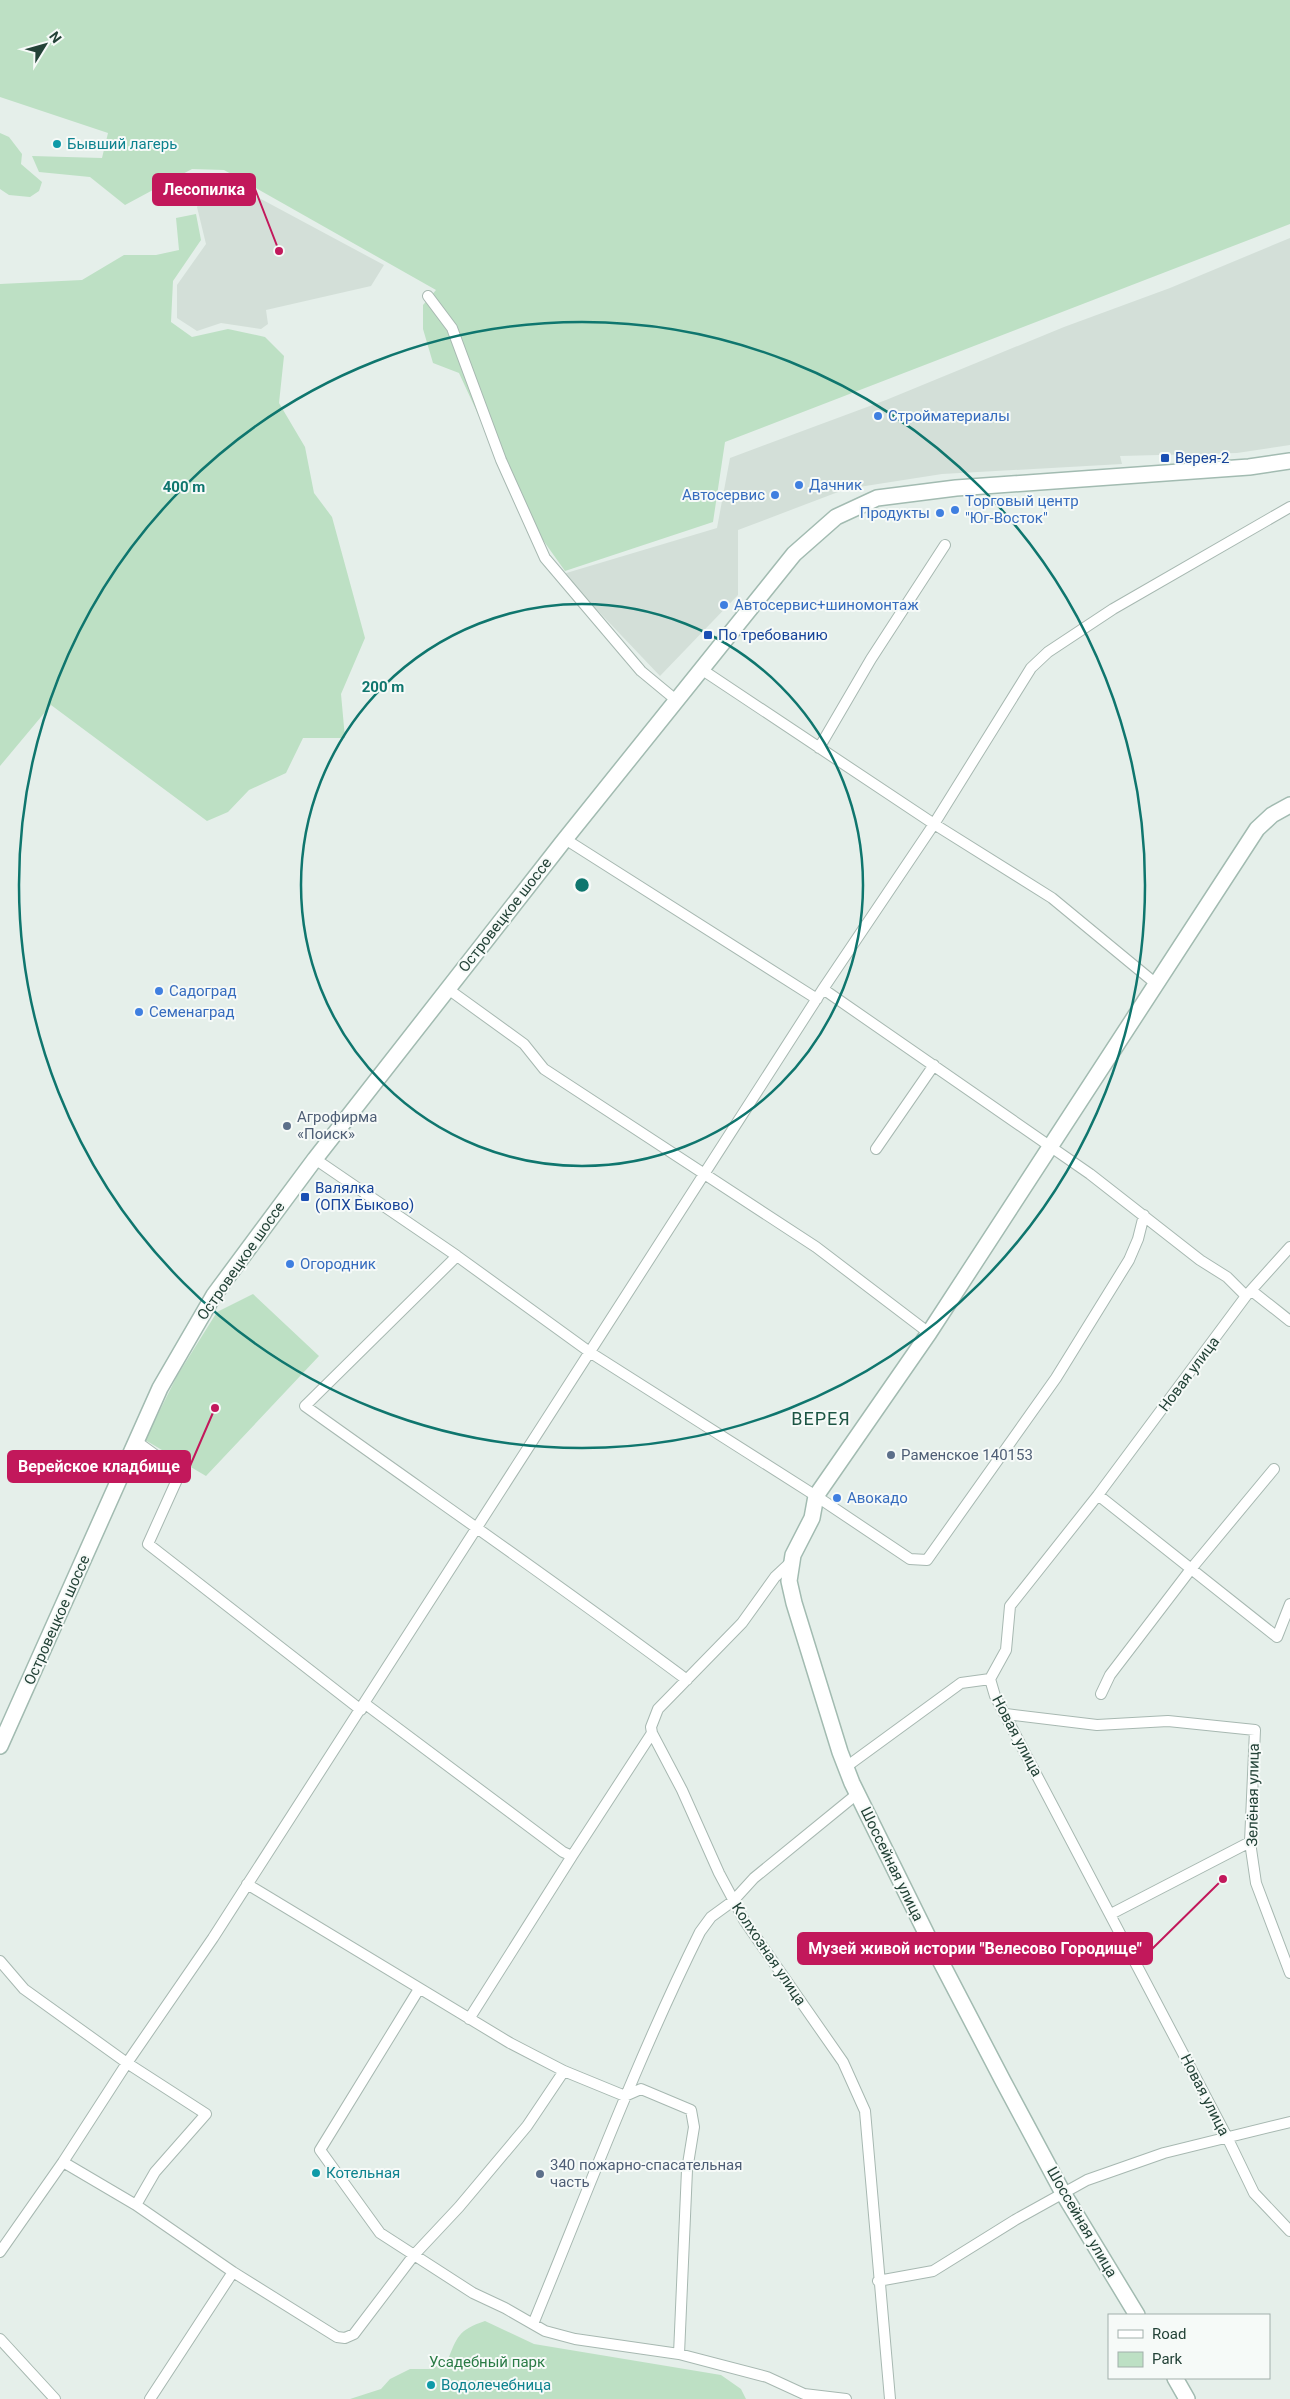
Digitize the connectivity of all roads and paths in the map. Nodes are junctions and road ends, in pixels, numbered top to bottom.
1 (428, 296) dead end
2 (1290, 461) edge
3 (1290, 507) edge
4 (945, 545) dead end
5 (701, 669) junction
6 (676, 700) junction
7 (819, 748) junction
8 (1290, 805) edge
9 (934, 824) junction
10 (565, 839) junction
11 (1155, 983) junction
12 (448, 989) junction
13 (823, 989) junction
14 (817, 999) junction
15 (934, 1065) junction
16 (1050, 1147) junction
17 (876, 1149) dead end
18 (315, 1159) junction
19 (705, 1172) junction
20 (1144, 1215) junction
21 (1290, 1247) edge
22 (456, 1256) junction
23 (1249, 1293) junction
24 (1290, 1321) edge
25 (929, 1333) junction
26 (590, 1352) junction
27 (136, 1441) junction
28 (1274, 1468) dead end
29 (1098, 1495) junction
30 (816, 1496) junction
31 (477, 1530) junction
32 (790, 1563) junction
33 (1191, 1569) junction
34 (1290, 1604) edge
35 (990, 1679) junction
36 (687, 1680) junction
37 (1101, 1694) dead end
38 (363, 1706) junction
39 (1006, 1714) junction
40 (652, 1733) junction
41 (0, 1746) edge
42 (846, 1767) junction
43 (857, 1794) junction
44 (1250, 1842) junction
45 (572, 1856) junction
46 (247, 1884) junction
47 (733, 1901) junction
48 (1111, 1914) junction
49 (0, 1960) edge
50 (1290, 1972) edge
51 (419, 1990) junction
52 (469, 2019) junction
53 (127, 2063) junction
54 (564, 2072) junction
55 (625, 2096) junction
56 (1290, 2122) edge
57 (1228, 2137) junction
58 (63, 2162) junction
59 (1063, 2193) junction
60 (136, 2205) junction
61 (1290, 2231) edge
62 (1, 2253) edge
63 (414, 2255) junction
64 (233, 2272) junction
65 (878, 2281) junction
66 (1135, 2314) edge
67 (533, 2324) junction
68 (0, 2339) edge
69 (679, 2354) junction
70 (1176, 2379) edge
71 (55, 2399) edge
72 (150, 2399) edge
73 (846, 2399) edge
74 (890, 2399) edge
75 (1187, 2399) edge

1 - 6 street
2 - 5 main road, Островецкое шоссе
3 - 9 street
4 - 7 street
5 - 6 main road, Островецкое шоссе
5 - 7 street
6 - 10 main road, Островецкое шоссе
7 - 9 street
8 - 11 main road
9 - 11 street
9 - 13 street
10 - 12 main road, Островецкое шоссе
10 - 14 street
11 - 16 main road
12 - 18 main road, Островецкое шоссе
12 - 19 street
13 - 14 street
13 - 15 street
14 - 19 street
15 - 16 street
15 - 17 street
16 - 20 street
16 - 25 main road
18 - 22 street
18 - 27 main road, Островецкое шоссе
19 - 25 street
19 - 26 street
20 - 23 street
20 - 30 street
21 - 23 street, Новая улица
22 - 26 street
22 - 31 street
23 - 24 street
23 - 29 street, Новая улица
25 - 30 main road
26 - 30 street
26 - 31 street
27 - 38 street
27 - 41 main road, Островецкое шоссе
28 - 33 street
29 - 33 street
29 - 35 street, Новая улица
30 - 32 main road, Шоссейная улица
31 - 36 street
31 - 38 street
32 - 36 street
32 - 42 main road, Шоссейная улица
33 - 34 street
33 - 37 street
35 - 39 street, Новая улица
35 - 42 street
36 - 40 street
38 - 45 street
38 - 46 street
39 - 44 street, Зелёная улица
39 - 48 street, Новая улица
40 - 45 street
40 - 47 street, Колхозная улица
42 - 43 main road, Шоссейная улица
43 - 47 street
43 - 59 main road, Шоссейная улица
44 - 48 street
44 - 50 street, Зелёная улица
45 - 52 street
46 - 51 street
46 - 53 street
47 - 55 street
47 - 65 street, Колхозная улица
48 - 57 street, Новая улица
49 - 53 street
51 - 52 street
51 - 63 street
52 - 54 street
53 - 58 street
53 - 60 street
54 - 55 street
54 - 63 street
55 - 67 street
55 - 69 street
56 - 57 street
57 - 59 street
57 - 61 street, Новая улица
58 - 60 street
58 - 62 street
59 - 65 street
59 - 66 main road, Шоссейная улица
60 - 64 street
63 - 64 street
63 - 67 street
64 - 72 street
65 - 74 street, Колхозная улица
67 - 69 street
68 - 71 street
69 - 73 street
70 - 75 main road

